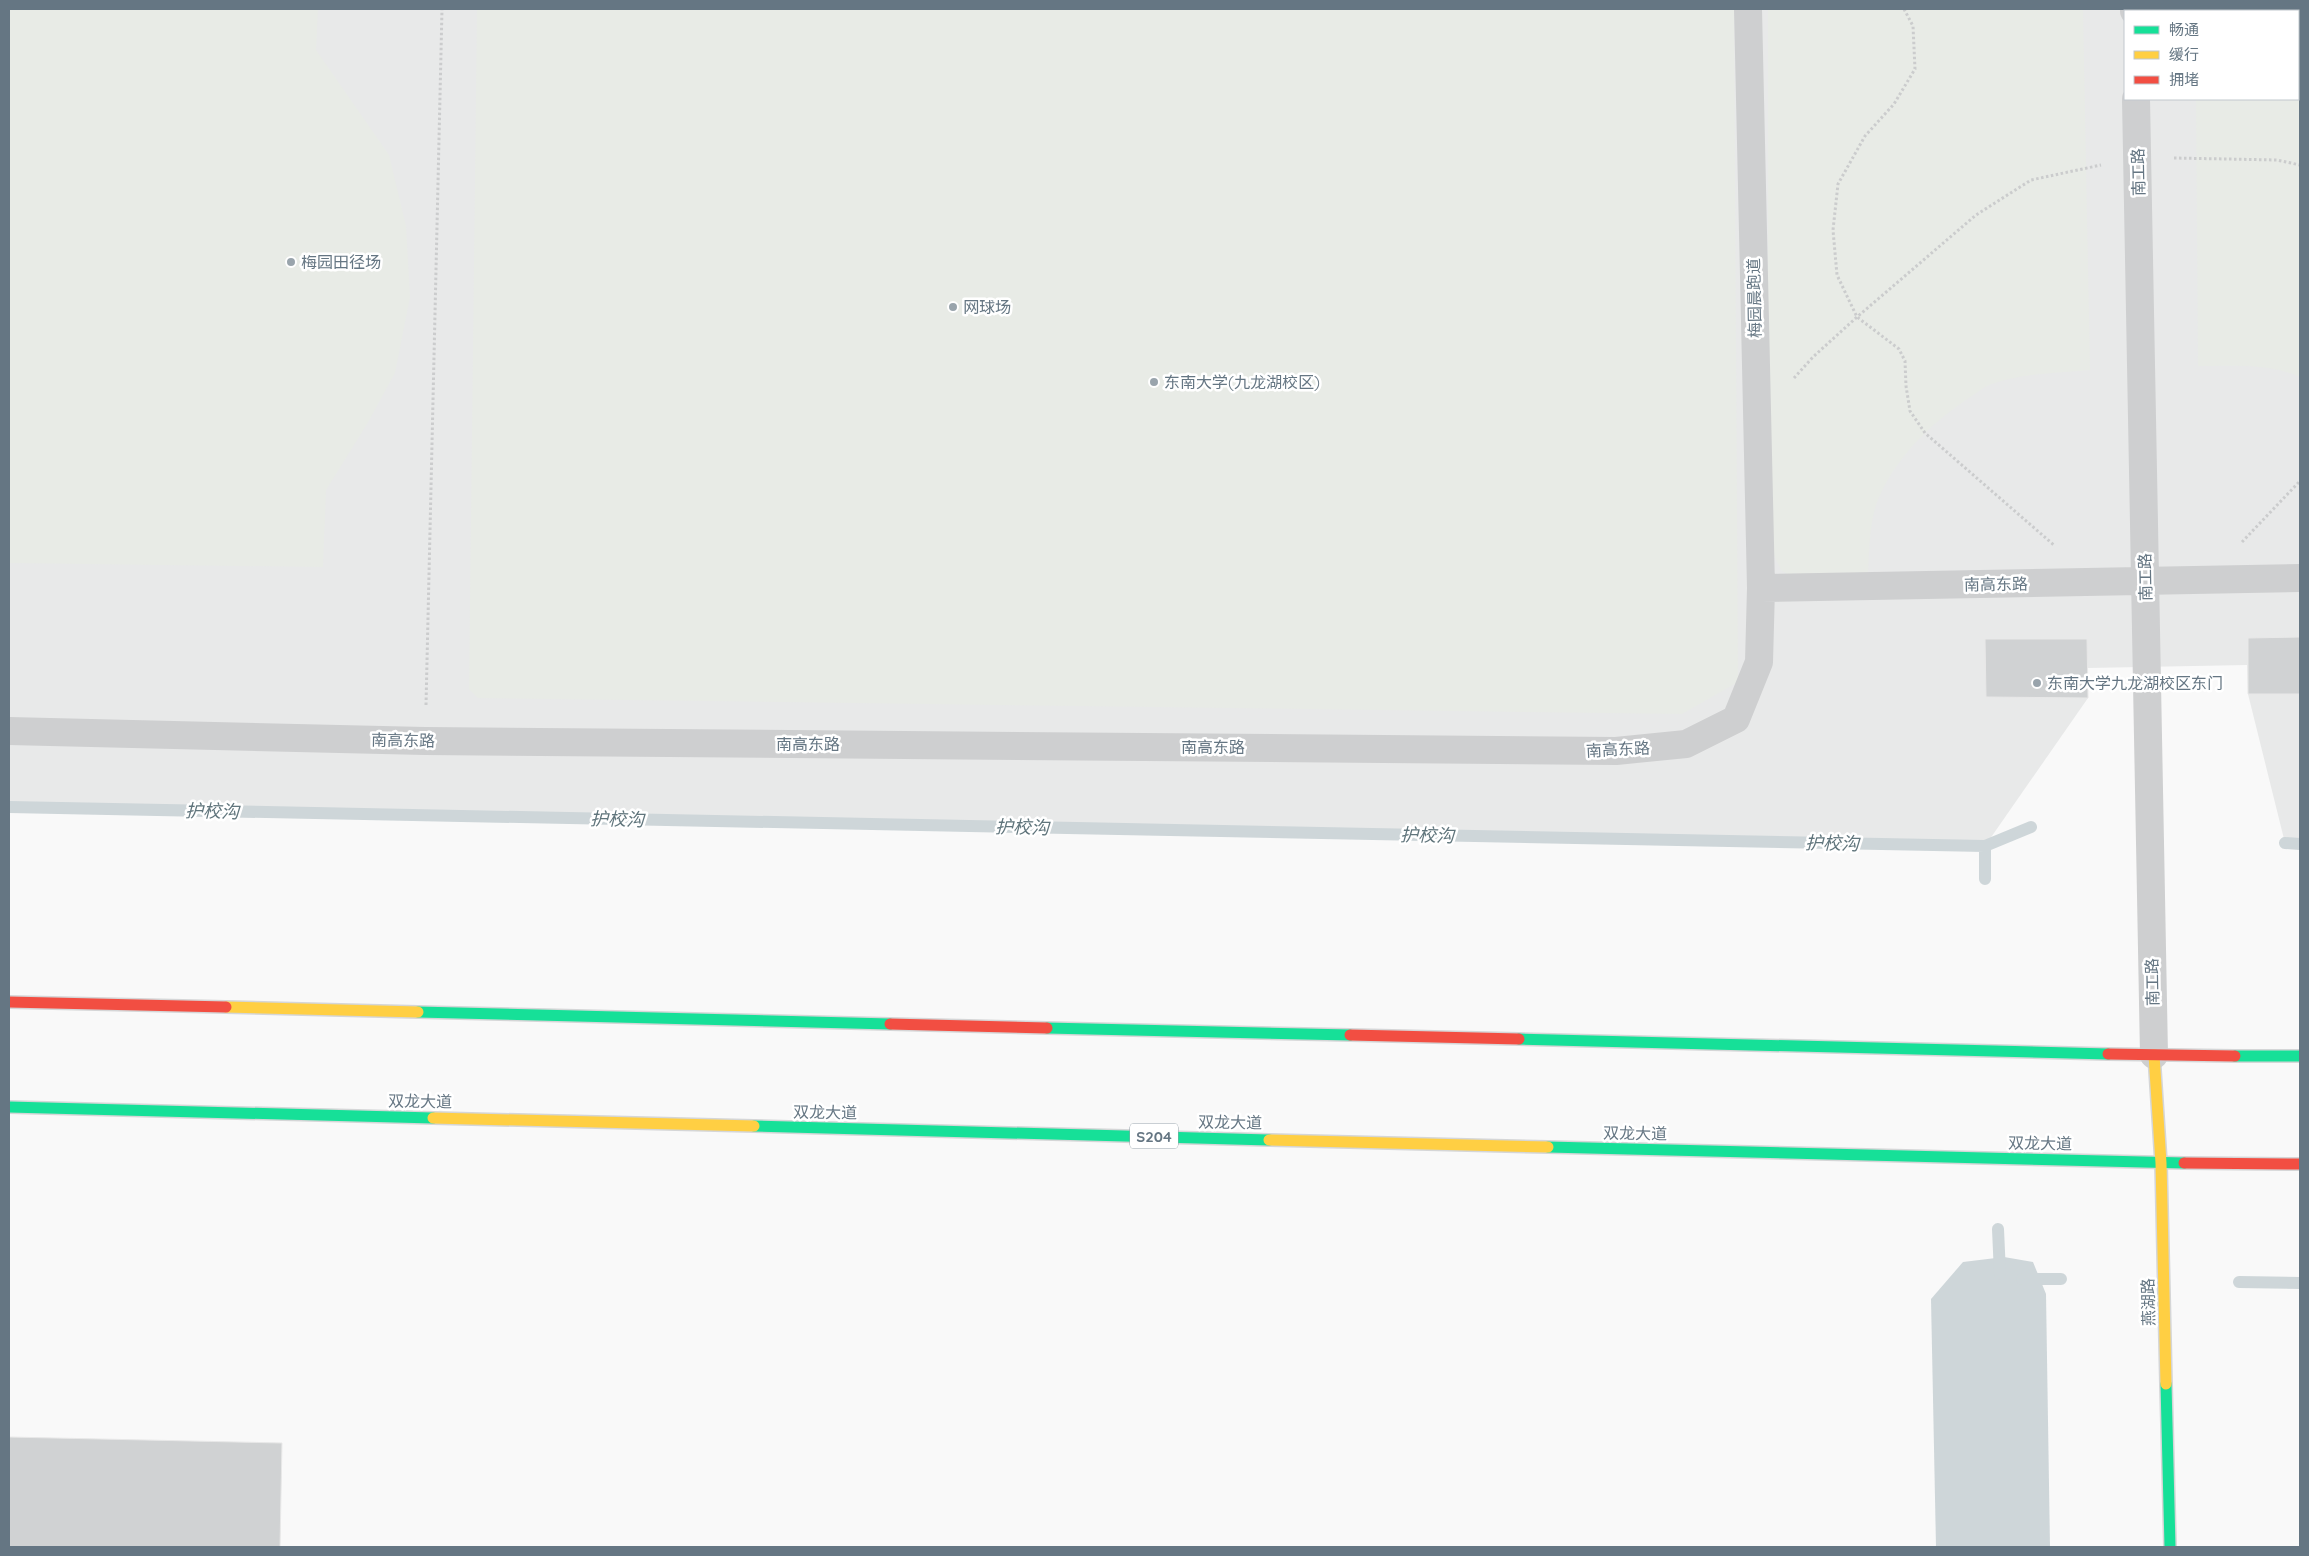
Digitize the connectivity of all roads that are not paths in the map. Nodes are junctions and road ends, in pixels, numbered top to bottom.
1 (1748, 9) edge
2 (2136, 100) edge
3 (2300, 578) edge
4 (2145, 581) junction
5 (1760, 588) junction
6 (9, 731) edge
7 (9, 1002) edge
8 (2154, 1055) junction
9 (2300, 1056) edge
10 (9, 1107) edge
11 (2161, 1163) junction
12 (2300, 1164) edge
13 (2170, 1547) edge

1 - 5 street, 梅园晨跑道
2 - 4 street, 南工路
3 - 4 street, 南高东路
4 - 5 street, 南高东路
4 - 8 street, 南工路
5 - 6 street, 南高东路
7 - 8 main road
8 - 9 main road
8 - 11 main road, 燕湖路
10 - 11 main road, 双龙大道 / S204
11 - 12 main road, 双龙大道 / S204
11 - 13 main road, 燕湖路

